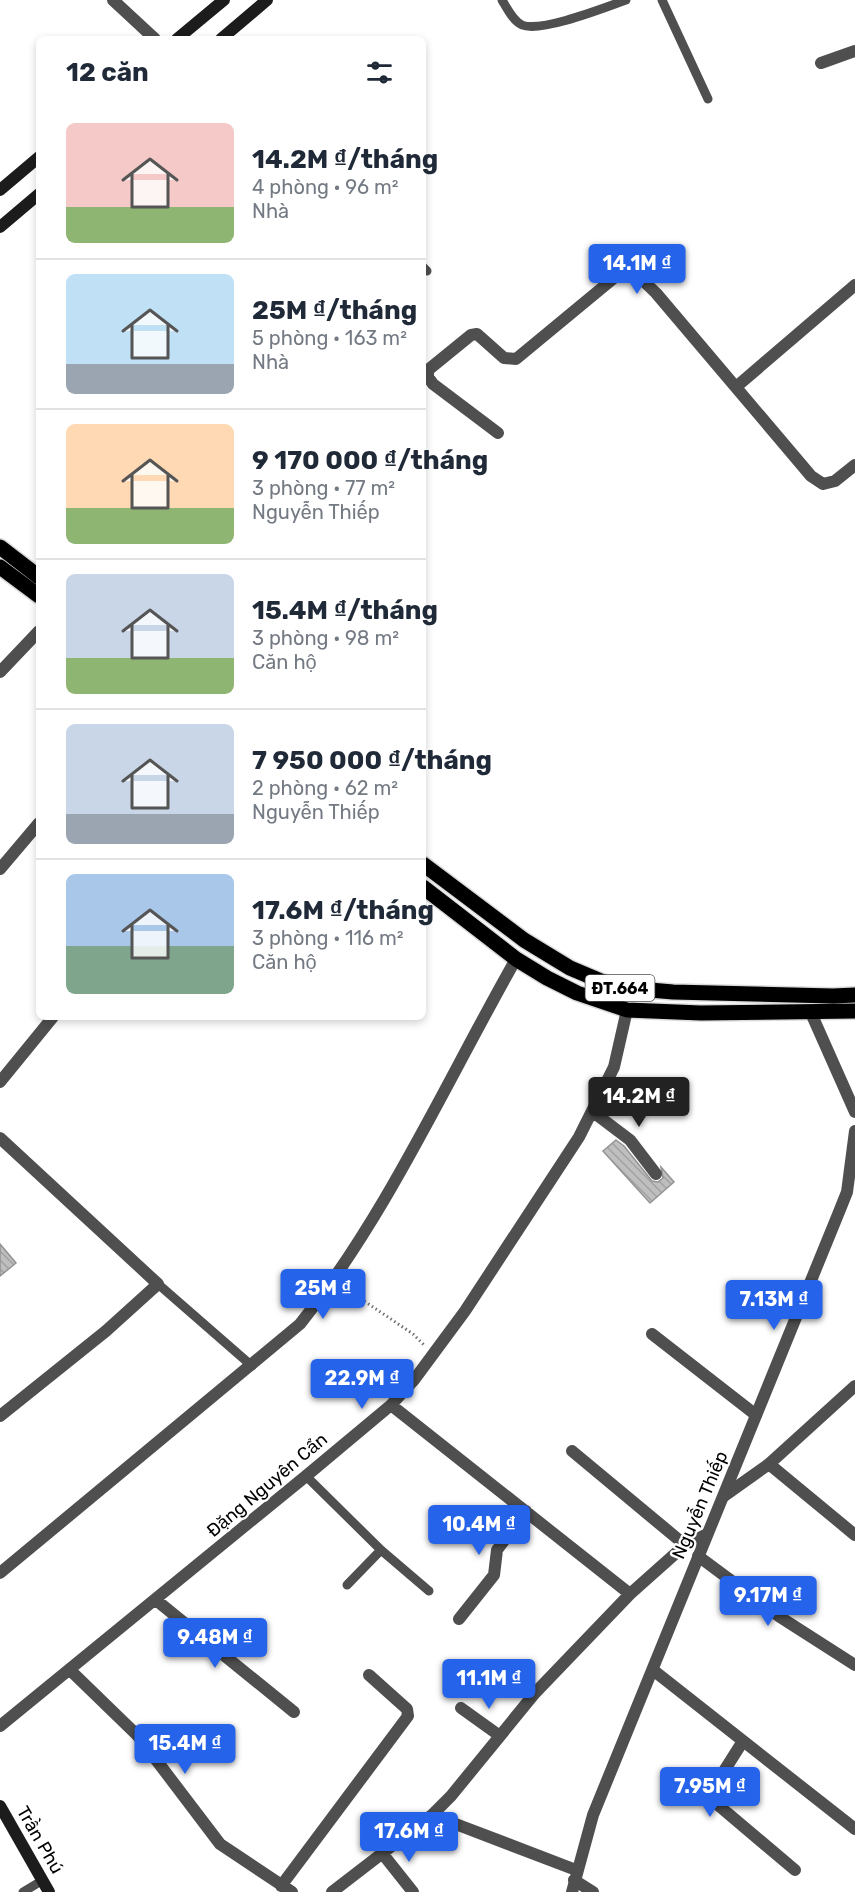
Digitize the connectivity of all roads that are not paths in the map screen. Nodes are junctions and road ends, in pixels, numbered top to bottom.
1 (113, 0) edge
2 (224, 0) edge
3 (267, 0) edge
4 (502, 0) edge
5 (626, 0) edge
6 (662, 0) edge
7 (152, 36) edge
8 (181, 36) edge
9 (225, 36) edge
10 (855, 51) edge
11 (821, 63) dead end
12 (708, 99) dead end
13 (36, 160) edge
14 (0, 190) edge
15 (36, 197) edge
16 (0, 227) edge
17 (855, 285) edge
18 (426, 371) edge
19 (426, 374) edge
20 (736, 387) junction
21 (498, 433) dead end
22 (855, 465) edge
23 (0, 547) edge
24 (0, 567) edge
25 (36, 575) edge
26 (36, 594) edge
27 (36, 634) edge
28 (0, 672) edge
29 (36, 827) edge
30 (426, 866) edge
31 (0, 869) edge
32 (439, 876) junction
33 (426, 889) edge
34 (516, 959) junction
35 (855, 995) edge
36 (627, 1010) junction
37 (855, 1011) edge
38 (811, 1013) junction
39 (50, 1020) edge
40 (0, 1082) edge
41 (593, 1112) junction
42 (855, 1112) edge
43 (855, 1131) edge
44 (0, 1138) edge
45 (656, 1174) dead end
46 (158, 1284) junction
47 (652, 1334) dead end
48 (252, 1365) junction
49 (855, 1386) edge
50 (391, 1405) junction
51 (756, 1415) junction
52 (0, 1416) edge
53 (572, 1451) dead end
54 (769, 1464) junction
55 (306, 1476) junction
56 (724, 1496) junction
57 (526, 1511) junction
58 (707, 1534) junction
59 (855, 1535) edge
60 (685, 1545) junction
61 (381, 1550) junction
62 (698, 1556) junction
63 (0, 1573) edge
64 (347, 1585) dead end
65 (429, 1591) dead end
66 (630, 1594) junction
67 (156, 1600) junction
68 (459, 1619) dead end
69 (855, 1665) edge
70 (70, 1670) junction
71 (653, 1670) junction
72 (369, 1675) dead end
73 (461, 1708) dead end
74 (294, 1712) dead end
75 (0, 1726) edge
76 (500, 1736) junction
77 (743, 1741) junction
78 (0, 1806) edge
79 (432, 1815) junction
80 (855, 1829) edge
81 (382, 1853) junction
82 (795, 1870) dead end
83 (43, 1880) junction
84 (574, 1881) edge
85 (287, 1889) edge
86 (23, 1892) edge
87 (49, 1892) edge
88 (332, 1892) edge
89 (413, 1892) edge
90 (593, 1892) edge

1 - 7 street
2 - 8 main road
3 - 9 main road
4 - 5 lane
6 - 12 lane
10 - 11 street
13 - 14 main road
15 - 16 main road
17 - 20 street
18 - 20 street
19 - 21 street
20 - 22 street
23 - 25 main road
24 - 26 main road
27 - 28 street
29 - 31 street
30 - 32 main road, ĐT.664
32 - 33 main road
32 - 35 main road, ĐT.664
33 - 34 main road, ĐT.664
34 - 36 main road, ĐT.664
34 - 48 street
36 - 38 main road, ĐT.664
36 - 41 street, Đặng Nguyên Cẩn
37 - 38 main road, ĐT.664
38 - 42 street
39 - 40 street
41 - 45 street
41 - 50 street, Đặng Nguyên Cẩn
43 - 51 street, Nguyễn Thiếp
44 - 46 street
46 - 48 lane
46 - 52 street
47 - 51 street
48 - 63 street
49 - 54 street
50 - 55 street, Đặng Nguyên Cẩn
50 - 57 street
51 - 56 street, Nguyễn Thiếp
53 - 60 street
54 - 56 street
54 - 59 street
55 - 61 lane
55 - 67 street, Đặng Nguyên Cẩn
56 - 58 street, Nguyễn Thiếp
57 - 66 street
57 - 68 street
58 - 60 street
58 - 62 street, Nguyễn Thiếp
60 - 66 street
61 - 64 lane
61 - 65 lane
62 - 69 street
62 - 71 street, Nguyễn Thiếp
66 - 76 street
67 - 70 street, Đặng Nguyên Cẩn
67 - 74 street
70 - 75 street, Đặng Nguyên Cẩn
70 - 85 street
71 - 77 street
71 - 84 street, Nguyễn Thiếp
72 - 85 street
73 - 76 street
76 - 79 street
77 - 80 street
77 - 82 street
78 - 83 main road, Trần Phú
79 - 81 street
79 - 84 street
81 - 88 street
81 - 89 street
83 - 86 lane
83 - 87 main road, Trần Phú
84 - 90 street

